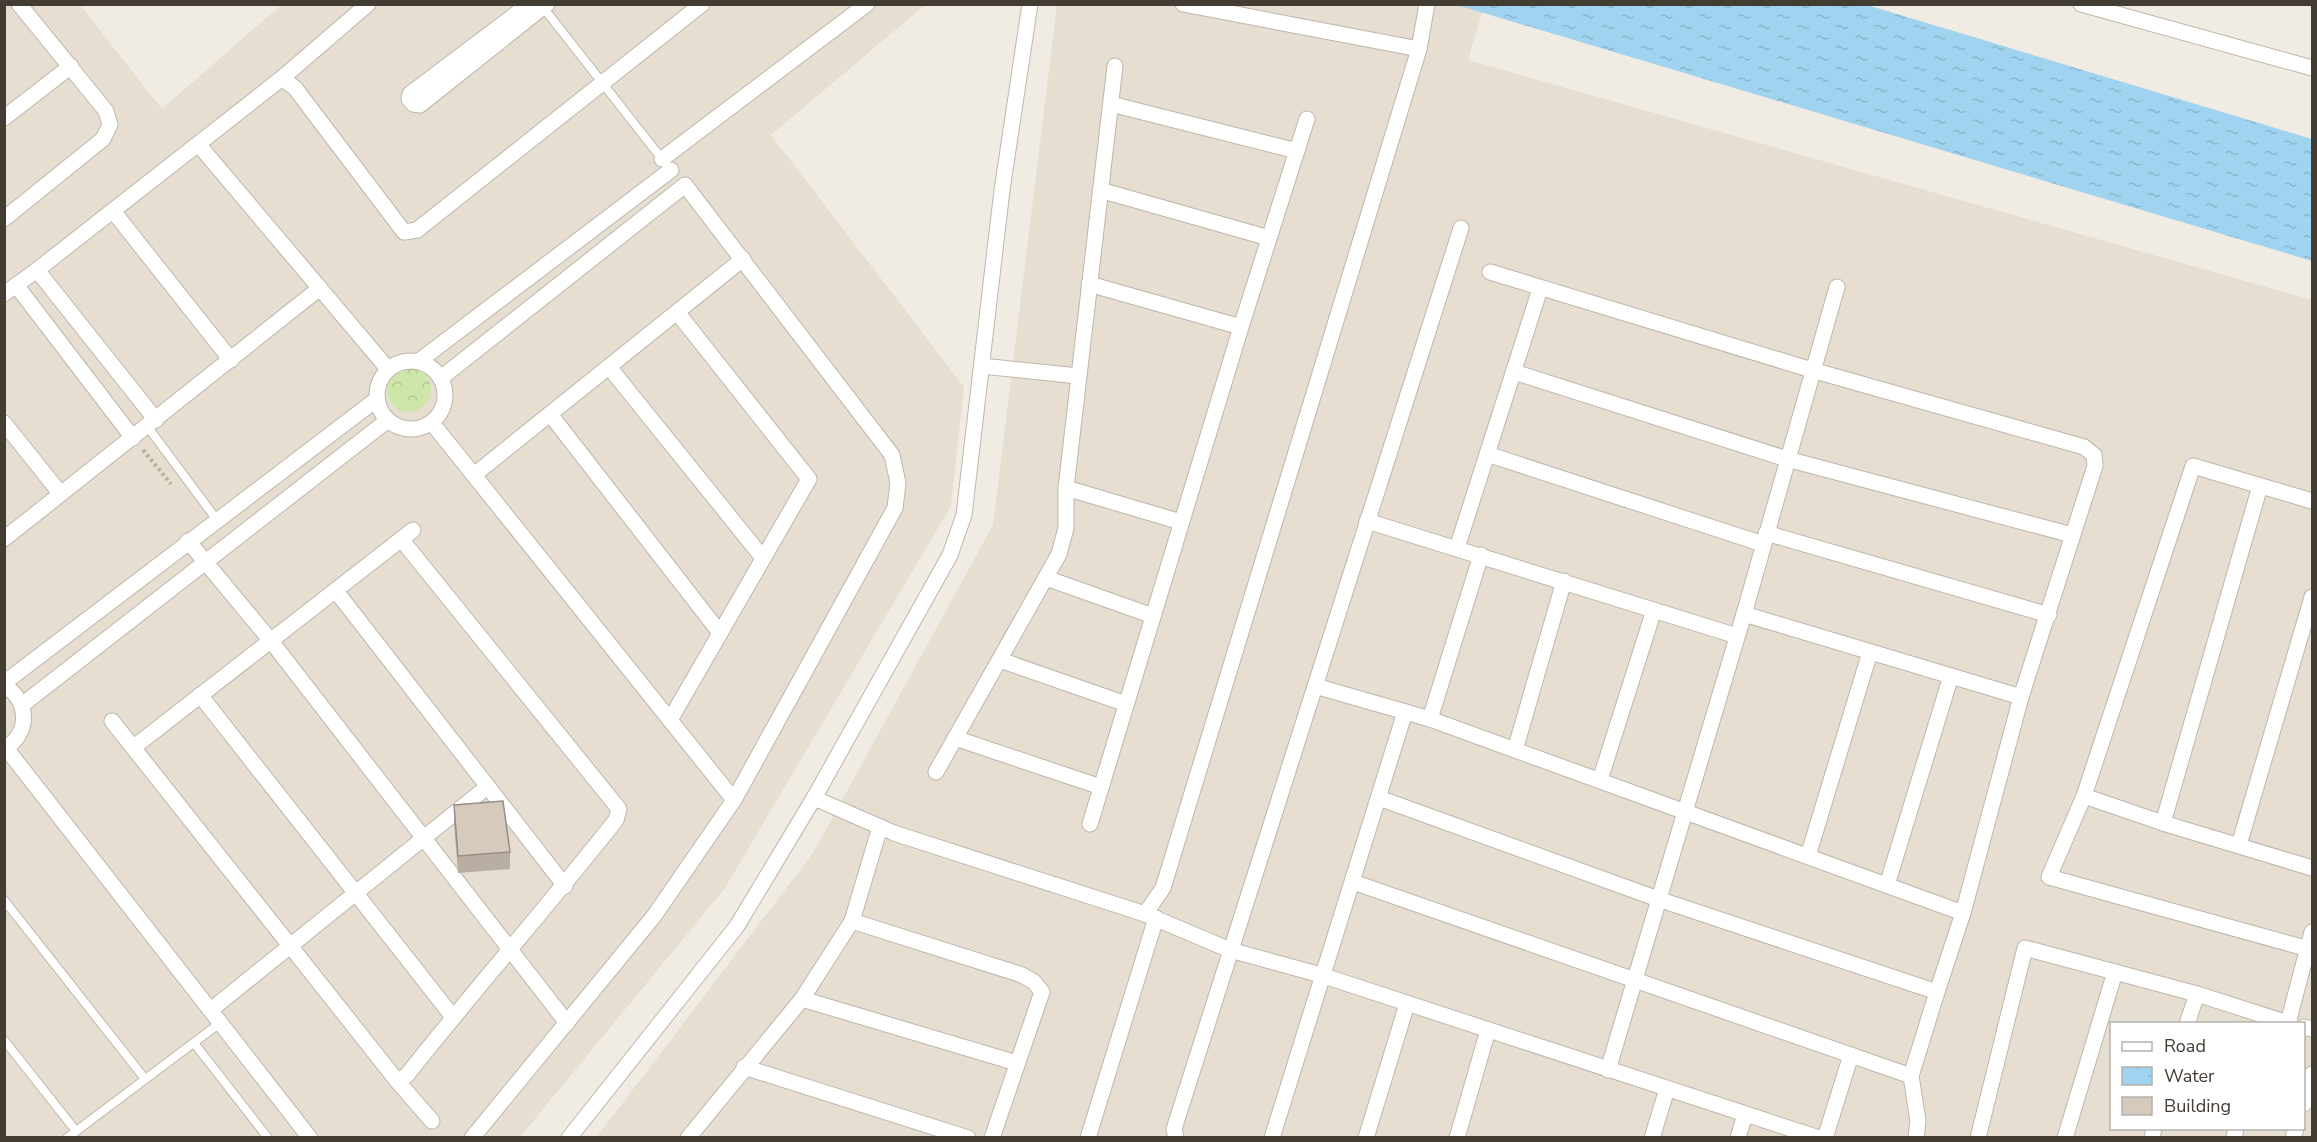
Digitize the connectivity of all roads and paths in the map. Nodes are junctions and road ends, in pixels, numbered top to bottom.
1 (19, 4) edge
2 (368, 4) edge
3 (702, 4) edge
4 (867, 4) edge
5 (1030, 4) edge
6 (1183, 4) edge
7 (1427, 4) edge
8 (2081, 4) edge
9 (540, 5) edge
10 (1419, 49) junction
11 (71, 66) junction
12 (1115, 66) dead end
13 (2313, 68) edge
14 (282, 78) junction
15 (602, 82) junction
16 (1111, 104) junction
17 (4, 118) edge
18 (1307, 119) dead end
19 (198, 144) junction
20 (1297, 151) junction
21 (667, 164) junction
22 (685, 185) junction
23 (1100, 190) junction
24 (113, 211) junction
25 (4, 219) edge
26 (1461, 228) dead end
27 (1269, 238) junction
28 (743, 259) junction
29 (37, 270) junction
30 (1490, 272) dead end
31 (1089, 284) junction
32 (1837, 287) dead end
33 (320, 288) junction
34 (1540, 289) junction
35 (10, 290) edge
36 (677, 312) junction
37 (1241, 327) junction
38 (231, 360) junction
39 (419, 361) junction
40 (982, 366) junction
41 (609, 367) junction
42 (388, 369) junction
43 (1812, 370) junction
44 (1514, 372) junction
45 (1078, 376) junction
46 (441, 378) junction
47 (377, 399) junction
48 (550, 414) junction
49 (388, 420) junction
50 (4, 423) edge
51 (151, 423) junction
52 (432, 423) junction
53 (133, 438) junction
54 (1487, 454) junction
55 (1788, 459) junction
56 (474, 475) junction
57 (2260, 486) junction
58 (1066, 488) junction
59 (60, 494) junction
60 (2313, 501) edge
61 (217, 520) junction
62 (1367, 521) junction
63 (1181, 522) junction
64 (2072, 535) junction
65 (1765, 538) junction
66 (4, 539) edge
67 (188, 541) junction
68 (1457, 548) junction
69 (1481, 555) junction
70 (763, 558) junction
71 (205, 562) junction
72 (1046, 578) junction
73 (1564, 581) junction
74 (336, 591) junction
75 (2313, 597) edge
76 (1654, 610) junction
77 (1744, 614) junction
78 (2049, 615) junction
79 (1153, 616) junction
80 (720, 633) junction
81 (1737, 636) junction
82 (271, 641) junction
83 (1870, 652) junction
84 (1000, 660) junction
85 (1951, 676) junction
86 (4, 684) edge
87 (1315, 686) junction
88 (200, 695) junction
89 (2021, 697) junction
90 (1126, 704) junction
91 (22, 705) junction
92 (1405, 712) junction
93 (1430, 719) junction
94 (670, 720) junction
95 (112, 721) dead end
96 (956, 738) junction
97 (134, 747) junction
98 (5, 748) edge
99 (1515, 750) junction
100 (936, 772) dead end
101 (1600, 780) junction
102 (487, 787) junction
103 (1101, 787) junction
104 (2084, 796) junction
105 (814, 798) junction
106 (1379, 798) junction
107 (734, 800) junction
108 (1684, 811) junction
109 (2163, 823) junction
110 (1090, 824) dead end
111 (880, 827) junction
112 (423, 837) junction
113 (2239, 845) junction
114 (1808, 856) junction
115 (2311, 862) edge
116 (1353, 882) junction
117 (1887, 885) junction
118 (565, 886) junction
119 (354, 893) junction
120 (1658, 899) junction
121 (4, 900) edge
122 (1963, 913) junction
123 (1150, 916) junction
124 (852, 921) junction
125 (2313, 932) edge
126 (291, 944) junction
127 (2310, 949) edge
128 (509, 950) junction
129 (1230, 950) junction
130 (2115, 972) junction
131 (1321, 975) junction
132 (1634, 980) junction
133 (1937, 992) junction
134 (2197, 994) junction
135 (802, 999) junction
136 (1407, 1004) junction
137 (212, 1009) junction
138 (453, 1017) junction
139 (2266, 1020) edge
140 (222, 1022) junction
141 (2187, 1022) edge
142 (2281, 1022) edge
143 (2289, 1022) edge
144 (567, 1023) junction
145 (1488, 1030) junction
146 (4, 1040) edge
147 (194, 1042) junction
148 (1851, 1055) junction
149 (1017, 1063) junction
150 (744, 1067) junction
151 (1608, 1070) junction
152 (2313, 1074) edge
153 (1911, 1076) junction
154 (145, 1079) junction
155 (398, 1082) junction
156 (1667, 1089) junction
157 (2305, 1101) edge
158 (1745, 1114) junction
159 (432, 1121) dead end
160 (76, 1131) junction
161 (67, 1137) edge
162 (268, 1137) edge
163 (310, 1137) edge
164 (472, 1137) edge
165 (569, 1137) edge
166 (688, 1137) edge
167 (968, 1137) edge
168 (992, 1137) edge
169 (1088, 1137) edge
170 (1176, 1137) edge
171 (1272, 1137) edge
172 (1366, 1137) edge
173 (1457, 1137) edge
174 (1652, 1137) edge
175 (1738, 1137) edge
176 (1819, 1137) edge
177 (1825, 1137) edge
178 (1916, 1137) edge
179 (1978, 1137) edge
180 (2066, 1137) edge

1 - 11 street
2 - 14 street
3 - 15 street
4 - 21 street
5 - 40 street
6 - 10 street
7 - 10 street
8 - 13 street
9 - 9 street
9 - 15 lane
10 - 123 street
11 - 17 street
11 - 25 street
12 - 16 street
14 - 15 street
14 - 19 street
15 - 21 lane
16 - 20 street
16 - 23 street
18 - 20 street
19 - 24 street
19 - 33 street
20 - 27 street
21 - 22 lane
21 - 39 street
22 - 28 street
22 - 46 street
23 - 27 street
23 - 31 street
24 - 29 street
24 - 38 street
26 - 62 street
27 - 37 street
28 - 36 street
28 - 107 street
29 - 35 street
29 - 51 street
30 - 34 street
31 - 37 street
31 - 45 street
32 - 43 street
33 - 38 street
33 - 42 street
34 - 43 street
34 - 44 street
35 - 53 street
36 - 41 street
36 - 70 street
37 - 63 street
38 - 51 street
39 - 42 street
39 - 46 street
40 - 45 street
40 - 105 street
41 - 48 street
41 - 70 street
42 - 47 street
43 - 55 street
43 - 64 street
44 - 54 street
44 - 55 street
45 - 58 street
46 - 52 street
47 - 49 street
47 - 61 street
48 - 56 street
48 - 80 street
49 - 52 street
49 - 71 street
50 - 59 street
51 - 53 street
51 - 61 lane
52 - 56 street
53 - 59 street
54 - 65 street
54 - 68 street
55 - 64 street
55 - 65 street
56 - 94 street
57 - 60 street
57 - 104 street
57 - 109 street
58 - 63 street
58 - 72 street
59 - 66 street
61 - 67 street
62 - 68 street
62 - 87 street
63 - 79 street
64 - 78 street
65 - 77 street
65 - 78 street
67 - 71 street
67 - 86 street
68 - 69 street
69 - 73 street
69 - 93 street
70 - 80 street
71 - 82 street
71 - 91 street
72 - 79 street
72 - 84 street
73 - 76 street
73 - 99 street
74 - 82 street
74 - 102 street
74 - 118 street
75 - 113 street
76 - 81 street
76 - 101 street
77 - 81 street
77 - 83 street
78 - 89 street
79 - 90 street
80 - 94 street
81 - 108 street
82 - 88 street
82 - 112 street
83 - 85 street
83 - 114 street
84 - 90 street
84 - 96 street
85 - 89 street
85 - 117 street
86 - 91 street
87 - 92 street
87 - 129 street
88 - 97 street
88 - 119 street
89 - 122 street
90 - 103 street
91 - 98 street
92 - 93 street
92 - 106 street
93 - 99 street
94 - 107 street
95 - 97 street
96 - 100 street
96 - 103 street
97 - 126 street
98 - 137 street
99 - 101 street
101 - 108 street
102 - 112 street
102 - 118 street
103 - 110 street
104 - 109 street
104 - 127 street
105 - 111 street
105 - 165 street
106 - 116 street
106 - 120 street
107 - 144 street
108 - 114 street
108 - 120 street
109 - 113 street
111 - 123 street
111 - 124 street
112 - 119 street
112 - 128 street
113 - 115 street
114 - 117 street
116 - 131 street
116 - 132 street
117 - 122 street
118 - 128 street
119 - 126 street
119 - 138 street
120 - 132 street
120 - 133 street
121 - 154 lane
122 - 133 street
123 - 129 street
123 - 169 street
124 - 135 street
124 - 149 street
125 - 127 street
126 - 137 street
126 - 155 street
127 - 143 street
128 - 138 street
128 - 144 street
129 - 131 street
129 - 170 street
130 - 134 street
130 - 179 street
130 - 180 street
131 - 136 street
131 - 171 street
132 - 148 street
132 - 151 street
133 - 153 street
134 - 139 street
134 - 141 street
135 - 149 street
135 - 150 street
136 - 145 street
136 - 172 street
137 - 140 street
138 - 155 street
139 - 142 street
140 - 147 lane
140 - 163 street
144 - 164 street
145 - 151 street
145 - 173 street
146 - 160 lane
147 - 154 lane
147 - 162 lane
148 - 153 street
148 - 177 street
149 - 168 street
150 - 166 street
150 - 167 street
151 - 156 street
152 - 157 street
153 - 178 street
154 - 160 lane
155 - 159 street
156 - 158 street
156 - 174 street
158 - 175 street
158 - 176 street
160 - 161 lane

